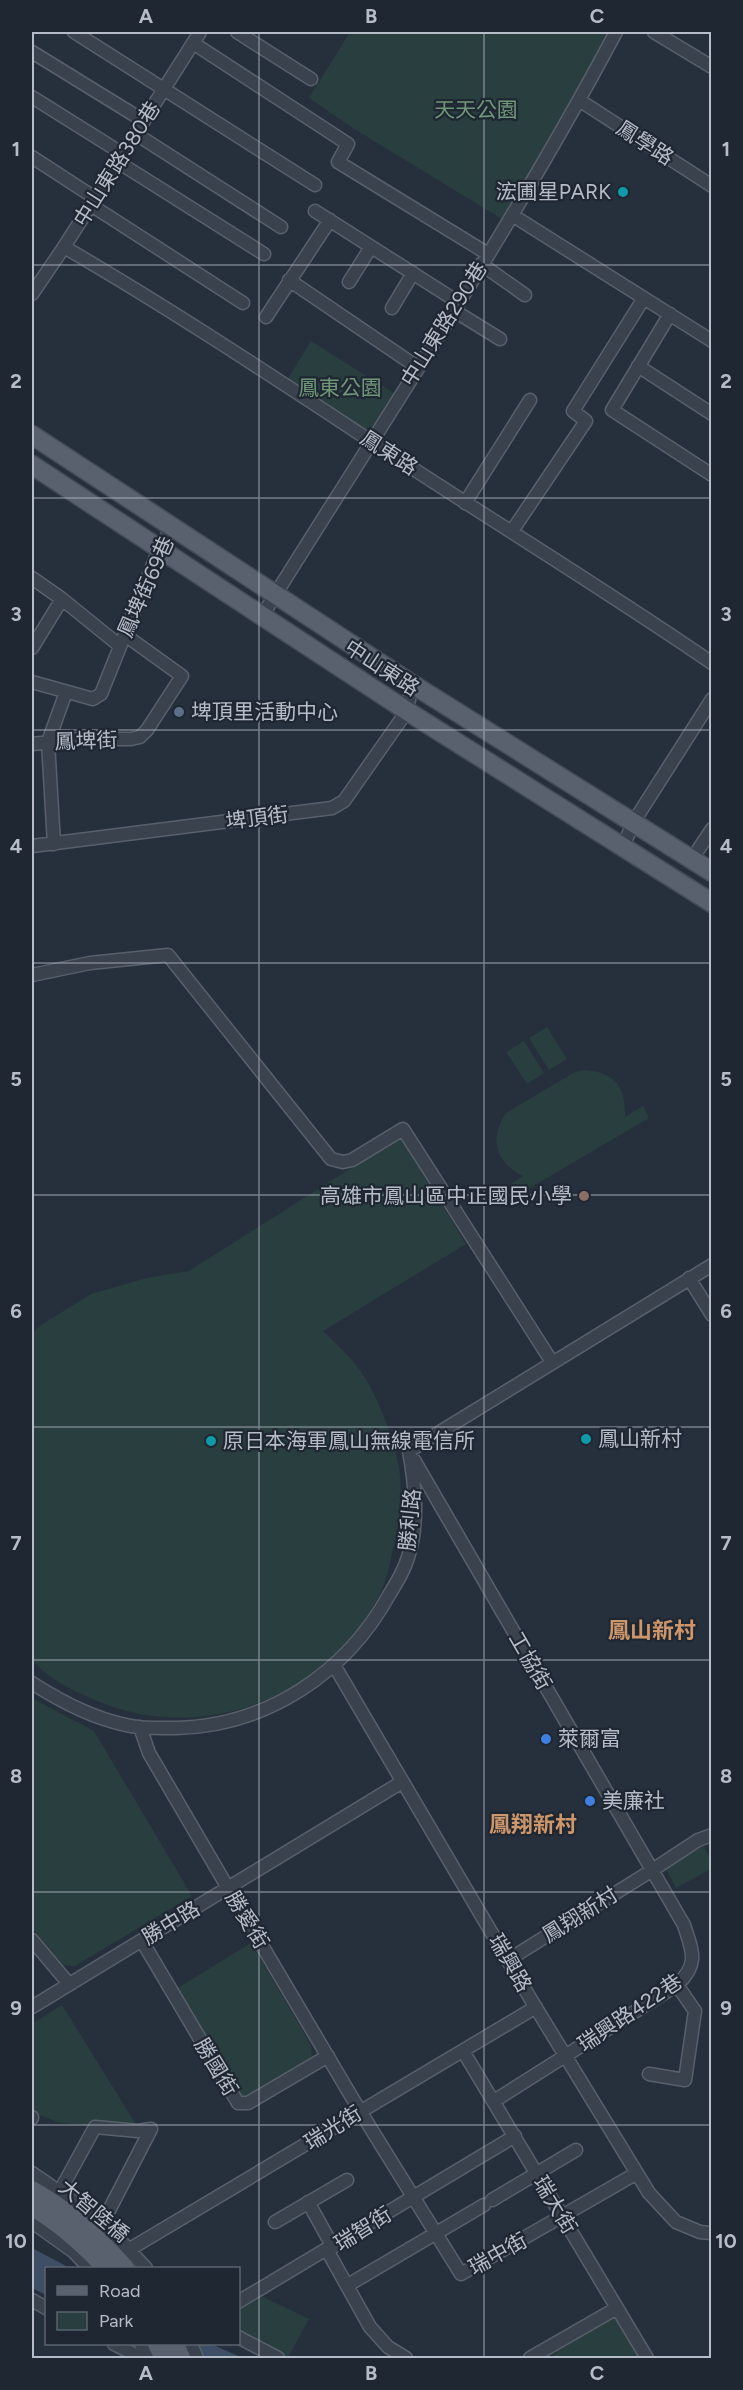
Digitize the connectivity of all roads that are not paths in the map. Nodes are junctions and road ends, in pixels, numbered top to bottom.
1 (74, 32) edge
2 (200, 32) edge
3 (237, 32) edge
4 (616, 32) edge
5 (654, 32) edge
6 (193, 44) junction
7 (32, 52) edge
8 (711, 67) edge
9 (311, 79) dead end
10 (165, 88) junction
11 (32, 97) edge
12 (579, 100) junction
13 (144, 120) junction
14 (136, 134) junction
15 (32, 157) edge
16 (121, 158) junction
17 (315, 185) dead end
18 (711, 186) edge
19 (93, 201) junction
20 (315, 211) dead end
21 (512, 215) junction
22 (330, 220) junction
23 (281, 227) dead end
24 (64, 247) junction
25 (371, 247) junction
26 (264, 254) dead end
27 (485, 259) junction
28 (413, 273) junction
29 (289, 280) junction
30 (349, 282) dead end
31 (32, 294) edge
32 (525, 295) dead end
33 (644, 298) junction
34 (243, 303) dead end
35 (455, 306) junction
36 (392, 308) dead end
37 (670, 314) junction
38 (266, 317) dead end
39 (500, 339) dead end
40 (711, 340) edge
41 (638, 366) junction
42 (417, 367) junction
43 (530, 400) dead end
44 (711, 414) edge
45 (32, 435) edge
46 (371, 442) junction
47 (32, 465) edge
48 (711, 475) edge
49 (465, 503) junction
50 (172, 528) junction
51 (512, 531) junction
52 (160, 547) junction
53 (32, 578) edge
54 (275, 596) junction
55 (62, 599) junction
56 (262, 616) junction
57 (123, 641) junction
58 (32, 648) edge
59 (711, 663) edge
60 (32, 682) edge
61 (412, 684) junction
62 (66, 692) junction
63 (711, 699) edge
64 (407, 711) junction
65 (48, 742) junction
66 (32, 744) edge
67 (633, 823) junction
68 (711, 829) edge
69 (54, 844) junction
70 (32, 846) edge
71 (623, 847) junction
72 (692, 859) junction
73 (711, 872) edge
74 (711, 903) edge
75 (32, 975) edge
76 (711, 1265) edge
77 (689, 1278) junction
78 (711, 1315) edge
79 (552, 1362) junction
80 (409, 1451) junction
81 (334, 1665) junction
82 (32, 1683) edge
83 (141, 1727) junction
84 (402, 1782) junction
85 (711, 1835) edge
86 (651, 1871) junction
87 (228, 1888) junction
88 (32, 1941) edge
89 (142, 1941) junction
90 (508, 1960) junction
91 (69, 1984) junction
92 (677, 1984) junction
93 (32, 2007) edge
94 (536, 2007) junction
95 (463, 2051) junction
96 (328, 2056) junction
97 (567, 2056) junction
98 (649, 2074) dead end
99 (494, 2101) junction
100 (360, 2111) junction
101 (515, 2136) junction
102 (576, 2150) dead end
103 (32, 2173) edge
104 (637, 2173) junction
105 (537, 2174) junction
106 (347, 2180) dead end
107 (32, 2190) edge
108 (60, 2191) junction
109 (414, 2197) junction
110 (308, 2202) junction
111 (32, 2207) edge
112 (563, 2217) junction
113 (32, 2222) edge
114 (103, 2222) junction
115 (275, 2222) dead end
116 (436, 2233) junction
117 (711, 2233) edge
118 (330, 2248) junction
119 (130, 2249) junction
120 (88, 2267) edge
121 (105, 2267) edge
122 (124, 2267) edge
123 (145, 2267) edge
124 (348, 2286) junction
125 (240, 2301) edge
126 (617, 2308) junction
127 (240, 2338) edge
128 (122, 2345) edge
129 (147, 2351) edge
130 (547, 2354) edge
131 (164, 2358) edge
132 (278, 2358) edge
133 (406, 2358) edge
134 (530, 2358) edge
135 (647, 2358) edge

1 - 10 street
2 - 6 street, 中山東路380巷
3 - 9 street
4 - 12 street, 中山東路290巷
5 - 8 street
6 - 10 street, 中山東路380巷
6 - 27 street
7 - 13 street
10 - 13 street, 中山東路380巷
10 - 17 street
11 - 16 street
12 - 18 street, 鳳學路
12 - 21 street, 中山東路290巷
13 - 14 street, 中山東路380巷
14 - 16 street, 中山東路380巷
14 - 23 street
15 - 19 street
16 - 19 street, 中山東路380巷
16 - 26 street
19 - 24 street, 中山東路380巷
19 - 34 street
20 - 22 street
21 - 27 street, 中山東路290巷
21 - 33 street
22 - 25 street
22 - 29 street
24 - 31 street, 中山東路380巷
24 - 46 street, 鳳東路
25 - 28 street
25 - 30 street
27 - 32 street
27 - 35 street, 中山東路290巷
28 - 35 street
28 - 36 street
29 - 38 street
29 - 42 street
33 - 37 street
33 - 51 street
35 - 39 street
35 - 42 street, 中山東路290巷
37 - 40 street
37 - 41 street
41 - 44 street
41 - 48 street
42 - 46 street, 中山東路290巷
43 - 49 street
45 - 50 main road, 中山東路
46 - 49 street, 鳳東路
46 - 54 street, 中山東路290巷
47 - 52 main road, 中山東路
49 - 51 street, 鳳東路
50 - 52 street, 鳳埤街69巷
50 - 54 main road, 中山東路
51 - 59 street, 鳳東路
52 - 56 main road, 中山東路
52 - 57 street, 鳳埤街69巷
53 - 55 street, 鳳埤街
54 - 56 street, 中山東路290巷
54 - 61 main road, 中山東路
55 - 57 street, 鳳埤街
55 - 58 street
56 - 64 main road, 中山東路
57 - 62 street, 鳳埤街
57 - 65 street, 鳳埤街
60 - 62 street
61 - 64 street, 埤頂街
61 - 67 main road, 中山東路
62 - 65 street
63 - 67 street
64 - 69 street, 埤頂街
64 - 71 main road, 中山東路
65 - 66 street, 鳳埤街
65 - 69 street
67 - 71 street
67 - 72 main road, 中山東路
68 - 72 street
69 - 70 street, 埤頂街
71 - 74 main road, 中山東路
72 - 73 main road, 中山東路
75 - 79 street
76 - 77 street
77 - 78 street
77 - 79 street
79 - 80 street
80 - 81 street, 勝利路
80 - 86 street, 工協街
81 - 83 street, 勝利路
81 - 84 street, 瑞興路
82 - 83 street, 勝利路
83 - 87 street, 勝愛街
84 - 87 street, 勝中路
84 - 90 street, 瑞興路
85 - 86 street, 鳳翔新村
86 - 90 street, 鳳翔新村
86 - 92 street, 瑞興路422巷
87 - 89 street, 勝中路
87 - 96 street, 勝愛街
88 - 91 street
89 - 91 street, 勝中路
89 - 96 street, 勝國街
90 - 94 street, 瑞興路
91 - 93 street, 勝中路
92 - 97 street, 瑞興路422巷
92 - 98 street
94 - 95 street, 瑞光街
94 - 97 street, 瑞興路
95 - 99 street, 瑞大街
95 - 100 street, 瑞光街
96 - 100 street, 勝愛街
97 - 99 street, 瑞興路422巷
97 - 104 street, 瑞興路
99 - 101 street, 瑞大街
100 - 109 street, 瑞中街
100 - 119 street, 瑞光街
101 - 105 street, 瑞大街
101 - 109 street, 瑞智街
102 - 105 street
103 - 108 street
104 - 112 street, 瑞中街
104 - 117 street, 瑞興路
105 - 112 street, 瑞大街
105 - 116 street
106 - 110 street
107 - 122 main road, 大智陸橋
108 - 114 street
108 - 114 street
109 - 116 street, 瑞中街
109 - 118 street, 瑞智街
110 - 115 street
110 - 118 street
111 - 121 main road, 大智陸橋
112 - 116 street, 瑞中街
112 - 126 street, 瑞大街
113 - 120 street
114 - 119 street
116 - 124 street
118 - 124 street, 瑞智街
118 - 125 street
119 - 123 street
124 - 133 street, 瑞智街
126 - 130 street
126 - 135 street, 瑞大街
127 - 132 street
128 - 129 street
129 - 131 main road
130 - 134 street

